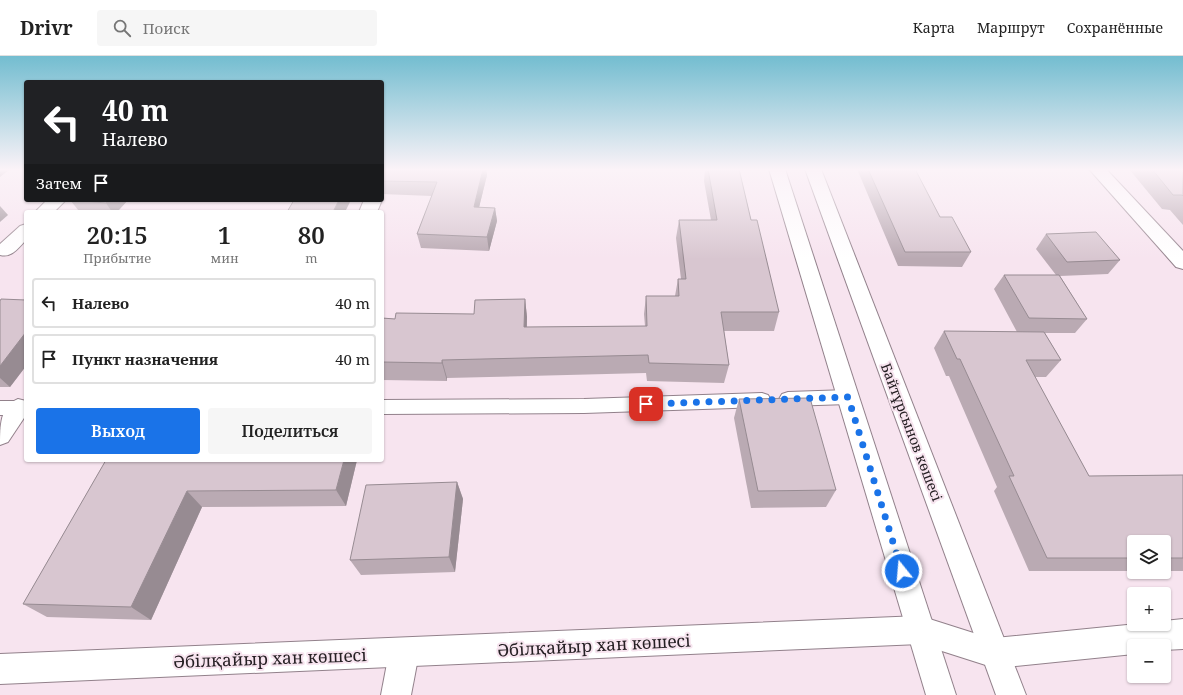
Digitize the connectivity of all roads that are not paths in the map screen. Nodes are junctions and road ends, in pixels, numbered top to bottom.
1 (786, 199) edge
2 (824, 199) edge
3 (1124, 199) edge
4 (55, 202) edge
5 (46, 210) edge
6 (24, 232) edge
7 (5, 250) dead end
8 (1183, 263) edge
9 (848, 397) junction
10 (384, 407) edge
11 (15, 408) edge
12 (0, 435) edge
13 (920, 630) junction
14 (1183, 634) edge
15 (404, 653) junction
16 (995, 653) junction
17 (0, 669) edge
18 (396, 695) edge
19 (941, 695) edge
20 (1011, 695) edge

1 - 9 main road
2 - 16 main road, Байтұрсынов көшесі
3 - 8 main road
4 - 5 main road
6 - 7 main road
9 - 10 lane
9 - 13 main road
11 - 12 main road
13 - 15 main road, Әбілқайыр хан көшесі
13 - 16 main road, Әбілқайыр хан көшесі
13 - 19 main road
14 - 16 main road, Әбілқайыр хан көшесі
15 - 17 main road, Әбілқайыр хан көшесі
15 - 18 main road
16 - 20 main road, Байтұрсынов көшесі

